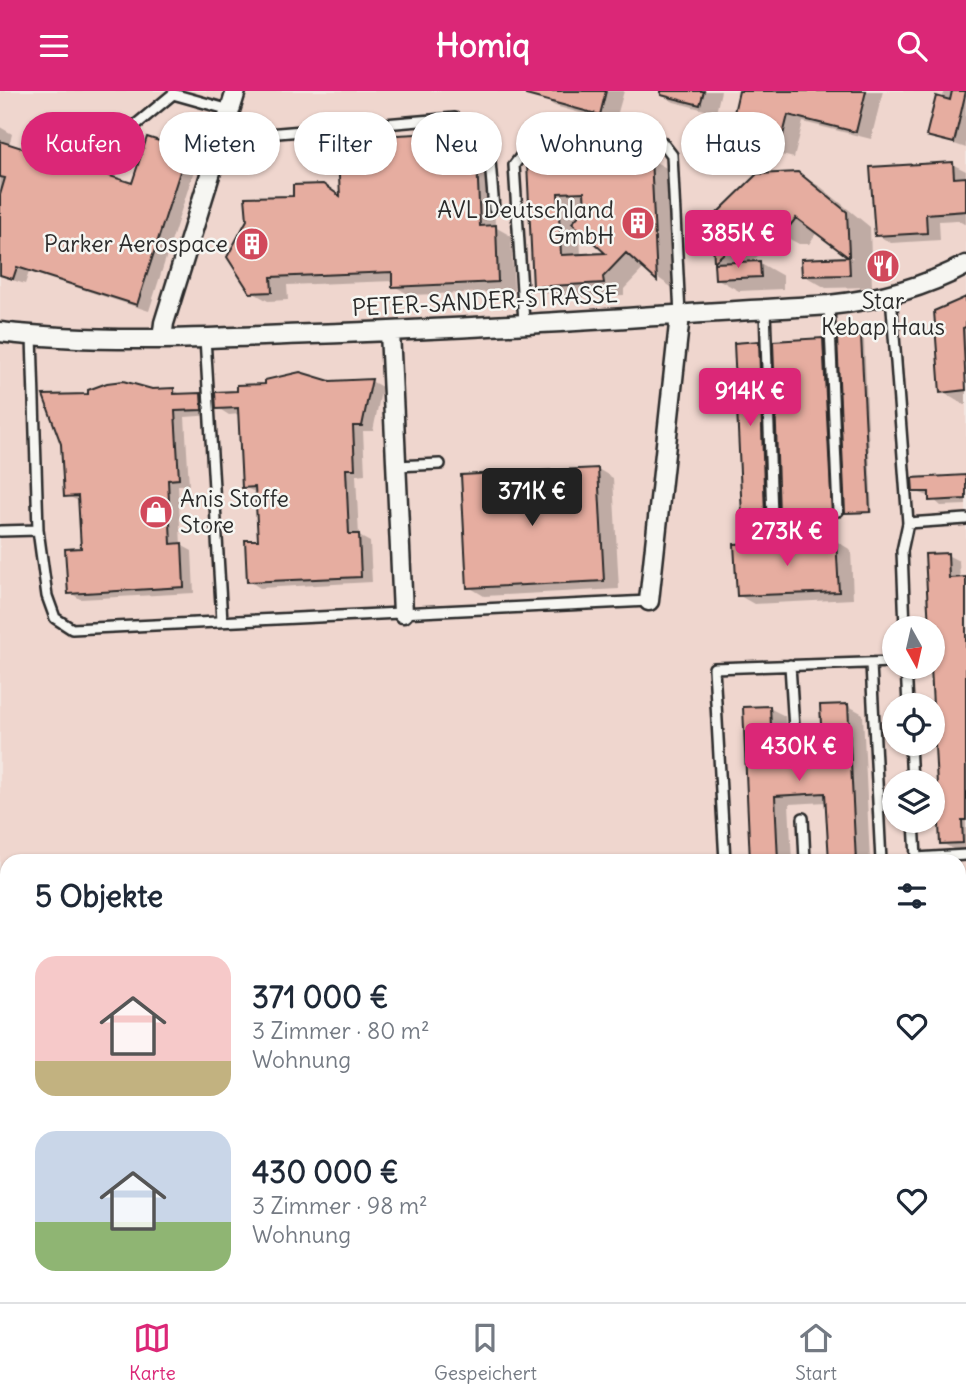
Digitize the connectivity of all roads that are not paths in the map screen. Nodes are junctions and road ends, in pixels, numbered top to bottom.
1 (236, 91) edge
2 (230, 110) joint
3 (145, 117) edge
4 (280, 133) edge
5 (209, 175) edge
6 (494, 209) dead end
7 (966, 265) edge
8 (891, 295) junction
9 (829, 305) junction
10 (765, 309) junction
11 (680, 315) junction
12 (524, 322) junction
13 (390, 331) junction
14 (0, 332) edge
15 (32, 336) junction
16 (205, 338) junction
17 (162, 339) junction
18 (439, 464) dead end
19 (396, 466) junction
20 (838, 511) dead end
21 (772, 517) dead end
22 (966, 519) edge
23 (908, 523) junction
24 (38, 530) junction
25 (0, 531) edge
26 (649, 600) joint
27 (403, 613) junction
28 (905, 616) edge
29 (222, 621) junction
30 (882, 663) edge
31 (871, 664) junction
32 (790, 665) junction
33 (794, 729) dead end
34 (803, 818) dead end
35 (915, 833) edge
36 (725, 854) edge
37 (805, 854) edge
38 (881, 854) edge
39 (916, 854) edge

1 - 2 street
2 - 3 lane
4 - 6 lane
5 - 17 street
7 - 8 street, PETER-SANDER-STRASSE
8 - 9 street, PETER-SANDER-STRASSE
8 - 23 lane
9 - 10 street, PETER-SANDER-STRASSE
9 - 20 lane
10 - 11 street, PETER-SANDER-STRASSE
10 - 21 lane
11 - 12 street, PETER-SANDER-STRASSE
11 - 12 lane
11 - 26 street
12 - 13 street, PETER-SANDER-STRASSE
13 - 16 street, PETER-SANDER-STRASSE
13 - 19 street
14 - 15 street, PETER-SANDER-STRASSE
15 - 17 street, PETER-SANDER-STRASSE
15 - 24 lane
16 - 17 street, PETER-SANDER-STRASSE
16 - 29 lane
18 - 19 lane
19 - 27 street
22 - 23 lane
23 - 28 lane
24 - 25 lane
24 - 29 lane
26 - 27 lane
27 - 29 lane
30 - 31 lane
31 - 32 lane
31 - 38 lane
32 - 33 lane
32 - 36 lane
34 - 37 lane
35 - 39 lane

